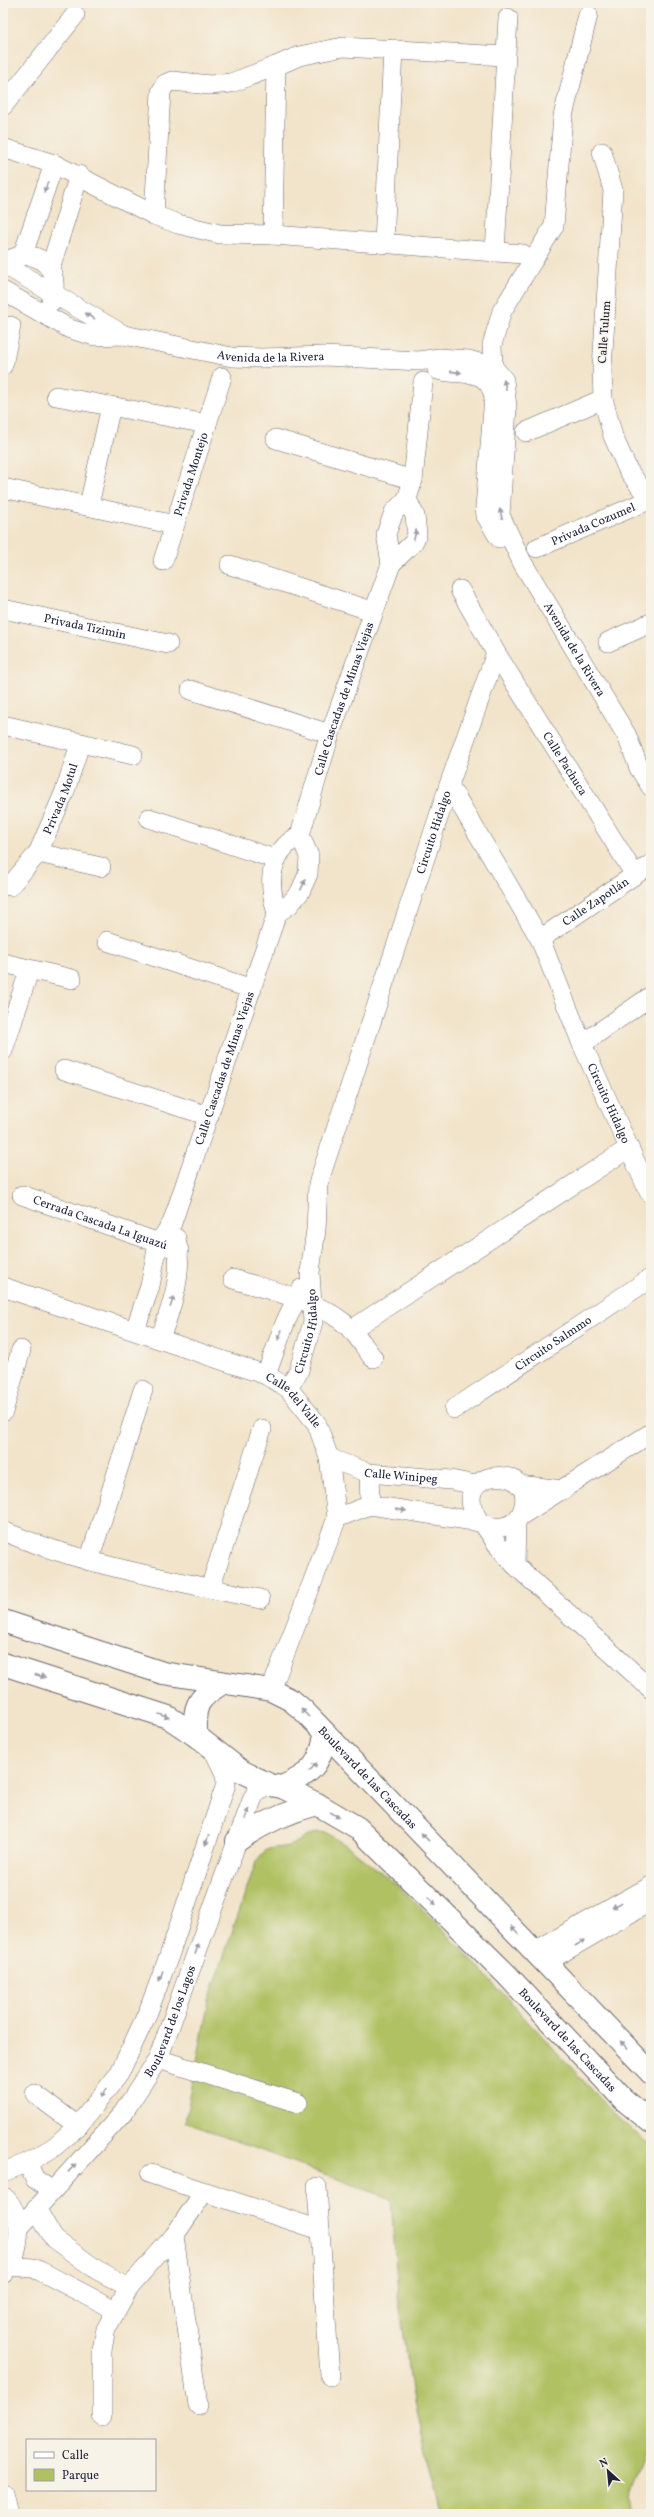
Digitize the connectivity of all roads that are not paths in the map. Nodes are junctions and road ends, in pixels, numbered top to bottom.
1 (75, 15) dead end
2 (588, 15) dead end
3 (508, 18) dead end
4 (393, 49) junction
5 (505, 56) junction
6 (276, 66) junction
7 (3, 106) edge
8 (3, 148) edge
9 (602, 152) dead end
10 (54, 164) junction
11 (79, 175) junction
12 (154, 215) junction
13 (273, 235) junction
14 (384, 244) junction
15 (495, 252) junction
16 (23, 254) junction
17 (523, 254) dead end
18 (3, 263) edge
19 (50, 269) junction
20 (3, 291) edge
21 (54, 294) junction
22 (46, 317) junction
23 (11, 326) dead end
24 (124, 335) junction
25 (419, 361) junction
26 (3, 365) edge
27 (493, 367) junction
28 (222, 377) dead end
29 (422, 382) dead end
30 (56, 396) dead end
31 (603, 399) junction
32 (111, 406) junction
33 (207, 424) junction
34 (526, 432) dead end
35 (276, 439) dead end
36 (413, 480) junction
37 (3, 488) edge
38 (407, 499) junction
39 (650, 501) edge
40 (89, 505) junction
41 (174, 524) junction
42 (537, 548) dead end
43 (163, 561) dead end
44 (522, 562) junction
45 (391, 564) junction
46 (230, 565) dead end
47 (460, 590) dead end
48 (3, 609) edge
49 (372, 611) junction
50 (649, 628) edge
51 (608, 642) dead end
52 (168, 644) dead end
53 (496, 653) junction
54 (192, 690) dead end
55 (3, 725) edge
56 (330, 734) junction
57 (628, 736) junction
58 (80, 744) junction
59 (133, 755) dead end
60 (651, 760) edge
61 (449, 785) junction
62 (651, 787) edge
63 (149, 818) dead end
64 (300, 835) junction
65 (38, 853) junction
66 (276, 859) junction
67 (651, 864) edge
68 (101, 867) dead end
69 (635, 875) junction
70 (10, 886) dead end
71 (277, 913) junction
72 (540, 939) junction
73 (107, 941) dead end
74 (3, 963) edge
75 (29, 970) junction
76 (72, 979) dead end
77 (252, 989) junction
78 (651, 996) edge
79 (582, 1044) junction
80 (3, 1051) edge
81 (64, 1070) dead end
82 (209, 1116) junction
83 (629, 1148) junction
84 (648, 1192) dead end
85 (22, 1195) dead end
86 (172, 1223) junction
87 (158, 1244) junction
88 (179, 1250) junction
89 (651, 1278) edge
90 (233, 1279) dead end
91 (3, 1287) edge
92 (304, 1302) junction
93 (135, 1330) junction
94 (351, 1330) junction
95 (160, 1339) junction
96 (22, 1350) dead end
97 (373, 1358) dead end
98 (266, 1375) junction
99 (288, 1388) junction
100 (143, 1390) dead end
101 (454, 1409) dead end
102 (3, 1412) edge
103 (262, 1429) dead end
104 (651, 1433) edge
105 (329, 1458) junction
106 (369, 1473) junction
107 (476, 1485) junction
108 (519, 1485) junction
109 (563, 1490) junction
110 (370, 1505) junction
111 (337, 1518) junction
112 (518, 1518) junction
113 (482, 1523) junction
114 (3, 1531) edge
115 (89, 1561) junction
116 (515, 1564) junction
117 (210, 1588) junction
118 (260, 1599) dead end
119 (3, 1621) edge
120 (3, 1664) edge
121 (220, 1684) junction
122 (271, 1690) junction
123 (651, 1690) edge
124 (325, 1733) junction
125 (194, 1735) junction
126 (214, 1751) junction
127 (276, 1786) junction
128 (317, 1804) junction
129 (237, 1841) junction
130 (651, 1886) edge
131 (651, 1901) edge
132 (540, 1957) junction
133 (158, 2059) junction
134 (651, 2073) edge
135 (35, 2094) dead end
136 (298, 2103) dead end
137 (651, 2122) edge
138 (78, 2126) junction
139 (27, 2163) junction
140 (3, 2172) edge
141 (151, 2174) dead end
142 (317, 2187) dead end
143 (51, 2190) junction
144 (204, 2192) junction
145 (3, 2196) edge
146 (36, 2208) junction
147 (18, 2228) junction
148 (320, 2230) junction
149 (174, 2236) junction
150 (6, 2270) edge
151 (129, 2287) junction
152 (115, 2310) junction
153 (330, 2376) dead end
154 (198, 2405) dead end
155 (102, 2416) dead end
156 (3, 2493) edge
157 (8, 2514) edge

1 - 7 street
2 - 27 street
3 - 5 street
4 - 5 street
4 - 6 street
4 - 14 street
5 - 15 street
6 - 12 street
6 - 13 street
8 - 10 street
9 - 31 street, Calle Tulum
10 - 11 street
10 -> 16 street
11 - 12 street
11 - 19 street
12 - 13 street
13 - 14 street
14 - 15 street
15 - 17 street
16 - 18 street
16 - 19 street
18 - 21 street, Avenida de la Rivera
19 - 21 street
20 - 22 street, Avenida de la Rivera
21 - 22 street
24 -> 21 street, Avenida de la Rivera
22 - 24 street, Avenida de la Rivera
23 - 26 street
24 - 25 street, Avenida de la Rivera
25 - 27 street, Avenida de la Rivera
25 -> 44 street, Avenida de la Rivera
44 -> 27 street, Avenida de la Rivera
28 - 33 street, Privada Montejo
29 - 36 street
30 - 32 street, Privada Montejo
31 - 34 street
31 - 39 street, Calle Tulum
32 - 33 street, Privada Montejo
32 - 40 street
33 - 41 street, Privada Montejo
35 - 36 street
36 - 38 street
37 - 40 street, Privada Montejo
38 - 45 street
45 -> 38 street, Calle Cascadas de Minas Viejas
39 - 42 street, Privada Cozumel
40 - 41 street, Privada Montejo
41 - 43 street, Privada Montejo
44 - 57 street, Avenida de la Rivera
45 - 49 street, Calle Cascadas de Minas Viejas
46 - 49 street
47 - 53 street, Calle Pachuca
48 - 52 street, Privada Tizimin
49 - 56 street, Calle Cascadas de Minas Viejas
50 - 51 street
53 - 61 street, Circuito Hidalgo
53 - 69 street, Calle Pachuca
54 - 56 street
55 - 58 street
56 - 64 street, Calle Cascadas de Minas Viejas
57 - 60 street, Avenida de la Rivera
57 - 62 street, Avenida de la Rivera
58 - 59 street
58 - 65 street, Privada Motul
61 - 72 street, Circuito Hidalgo
61 - 92 street, Circuito Hidalgo
63 - 66 street
64 - 66 street
71 -> 64 street
65 - 68 street
65 - 70 street, Privada Motul
66 - 71 street
67 - 69 street, Calle Zapotlán
69 - 72 street, Calle Zapotlán
71 - 77 street, Calle Cascadas de Minas Viejas
72 - 79 street, Circuito Hidalgo
73 - 77 street
74 - 75 street
75 - 76 street
75 - 80 street
77 - 82 street, Calle Cascadas de Minas Viejas
78 - 79 street
79 - 83 street, Circuito Hidalgo
81 - 82 street
82 - 86 street, Calle Cascadas de Minas Viejas
83 - 84 street
83 - 94 street, Circuito Hidalgo
85 - 87 street, Cerrada Cascada La Iguazú
86 - 87 street, Calle Cascadas de Minas Viejas
86 - 88 street
87 - 88 street, Cerrada Cascada La Iguazú
87 - 93 street, Calle Cascadas de Minas Viejas
95 -> 88 street
89 - 101 street, Circuito Salmmo
90 - 92 street
91 - 93 street, Calle del Valle
92 - 94 street
92 -> 98 street, Circuito Hidalgo
92 - 99 street, Circuito Hidalgo
93 - 95 street, Calle del Valle
94 - 97 street
95 - 98 street, Calle del Valle
96 - 102 street
98 - 99 street, Calle del Valle
99 - 105 street, Calle del Valle
100 - 115 street
103 - 117 street
104 - 109 street
105 - 106 street, Calle Winipeg
105 - 111 street, Calle del Valle
106 - 107 street, Calle Winipeg
106 - 110 street
107 - 108 street
107 - 113 street
108 - 109 street
108 - 112 street
109 - 112 street
110 - 111 street
110 -> 113 street
111 - 122 street, Calle del Valle
112 - 113 street
112 - 116 street
113 - 116 street
114 - 115 street
115 - 117 street
116 - 123 street
117 - 118 street
119 - 121 main road, Boulevard de las Cascadas
120 -> 125 main road, Boulevard de las Cascadas
121 - 122 main road, Boulevard de las Cascadas
121 - 125 main road
124 -> 122 main road, Boulevard de las Cascadas
127 -> 124 main road
132 -> 124 main road, Boulevard de las Cascadas
125 - 126 main road, Boulevard de las Cascadas
126 - 127 main road, Boulevard de las Cascadas
126 -> 138 street, Boulevard de los Lagos
127 - 128 main road, Boulevard de las Cascadas
129 -> 127 street, Boulevard de los Lagos
128 - 129 main road
128 -> 137 main road, Boulevard de las Cascadas
133 -> 129 street, Boulevard de los Lagos
130 -> 132 street
132 -> 131 street
134 -> 132 main road, Boulevard de las Cascadas
133 - 136 street
143 -> 133 street, Boulevard de los Lagos
135 - 138 street
138 - 139 street, Boulevard de los Lagos
139 - 140 street, Boulevard de los Lagos
139 - 143 street
141 - 144 street
142 - 148 street
143 - 146 street, Boulevard de los Lagos
144 - 148 street
144 - 149 street
145 - 147 street
146 - 147 street, Boulevard de los Lagos
146 - 151 street
147 - 150 street
148 - 153 street
149 - 151 street
149 - 154 street
150 - 152 street
151 - 152 street
152 - 155 street
156 - 157 street

